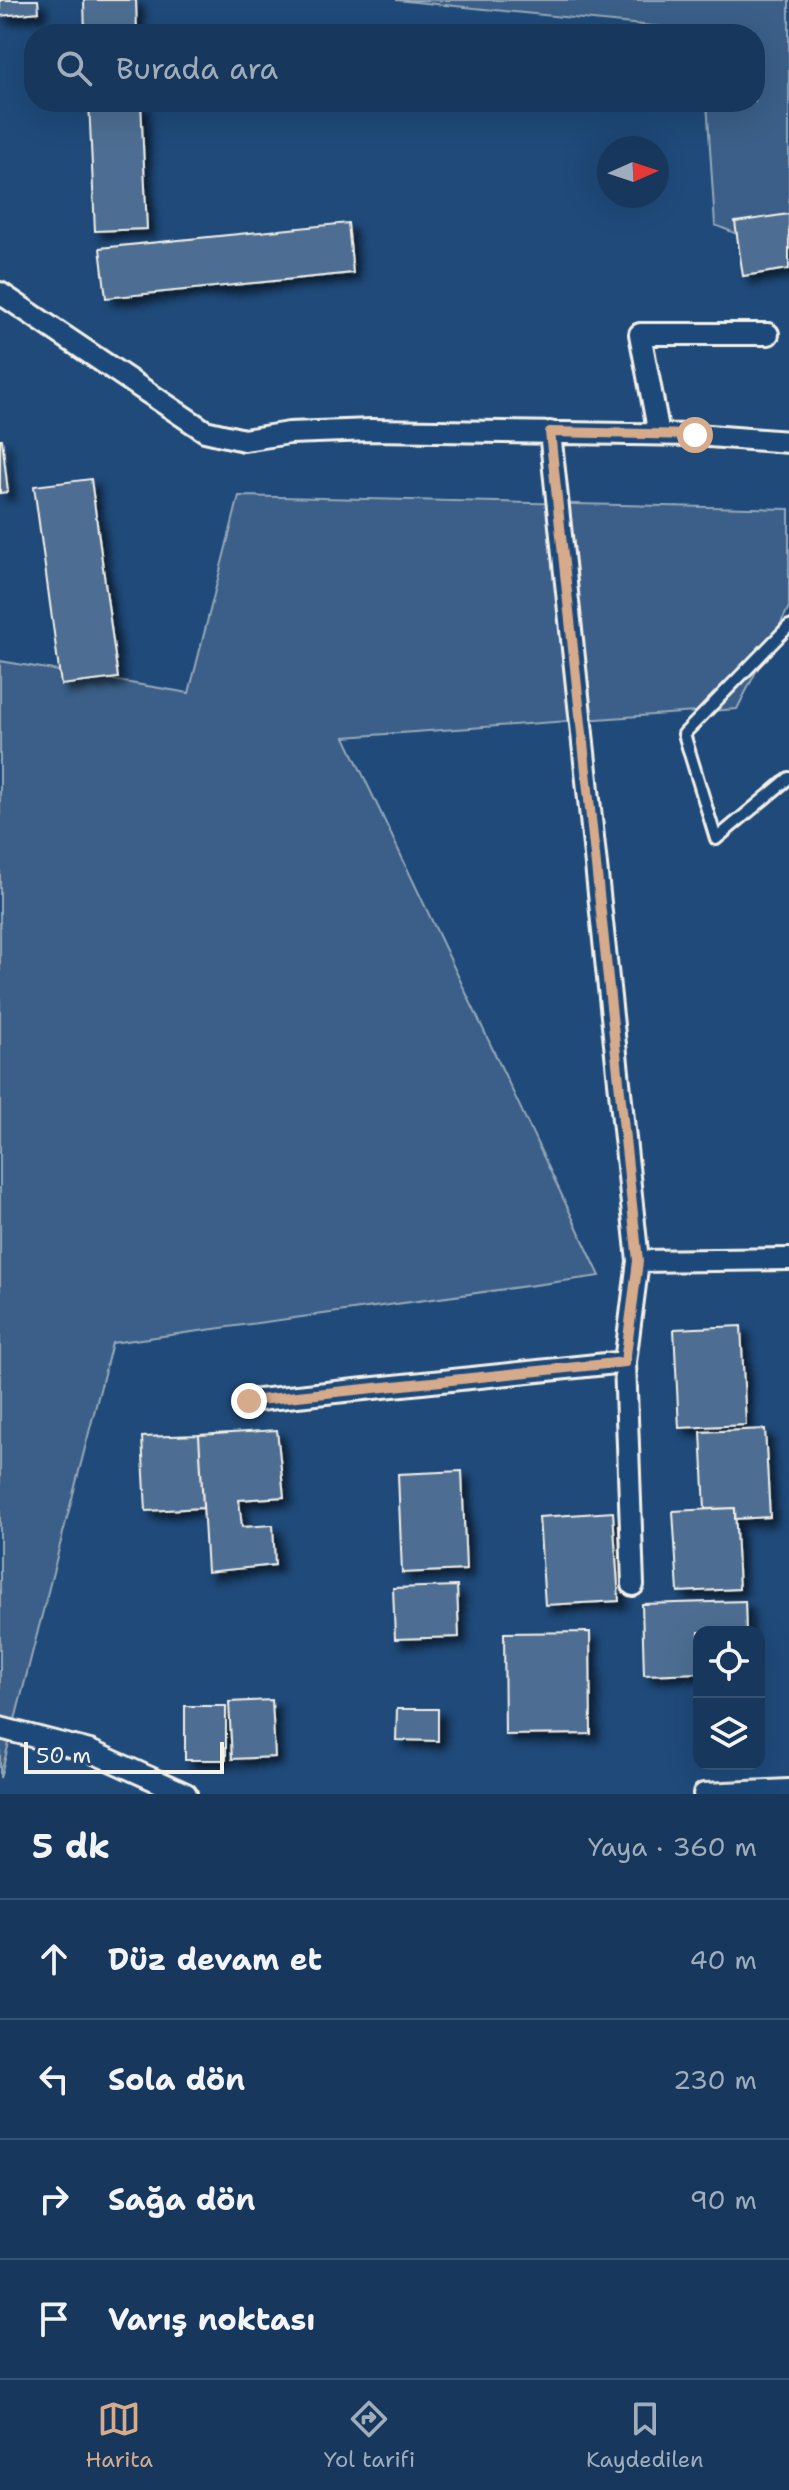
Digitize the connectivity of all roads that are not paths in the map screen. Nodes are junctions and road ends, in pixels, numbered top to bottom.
1 (0, 293) edge
2 (768, 334) dead end
3 (550, 432) junction
4 (659, 434) junction
5 (789, 442) edge
6 (789, 626) edge
7 (789, 778) edge
8 (789, 1259) edge
9 (638, 1261) junction
10 (625, 1362) junction
11 (249, 1401) dead end
12 (633, 1585) dead end
13 (0, 1728) edge
14 (789, 1790) edge
15 (186, 1794) edge
16 (704, 1794) edge

1 - 3 street
2 - 4 street
3 - 4 street
3 - 9 street
4 - 5 street
6 - 7 lane
8 - 9 street
9 - 10 street
10 - 11 street
10 - 12 street
13 - 15 street
14 - 16 street

